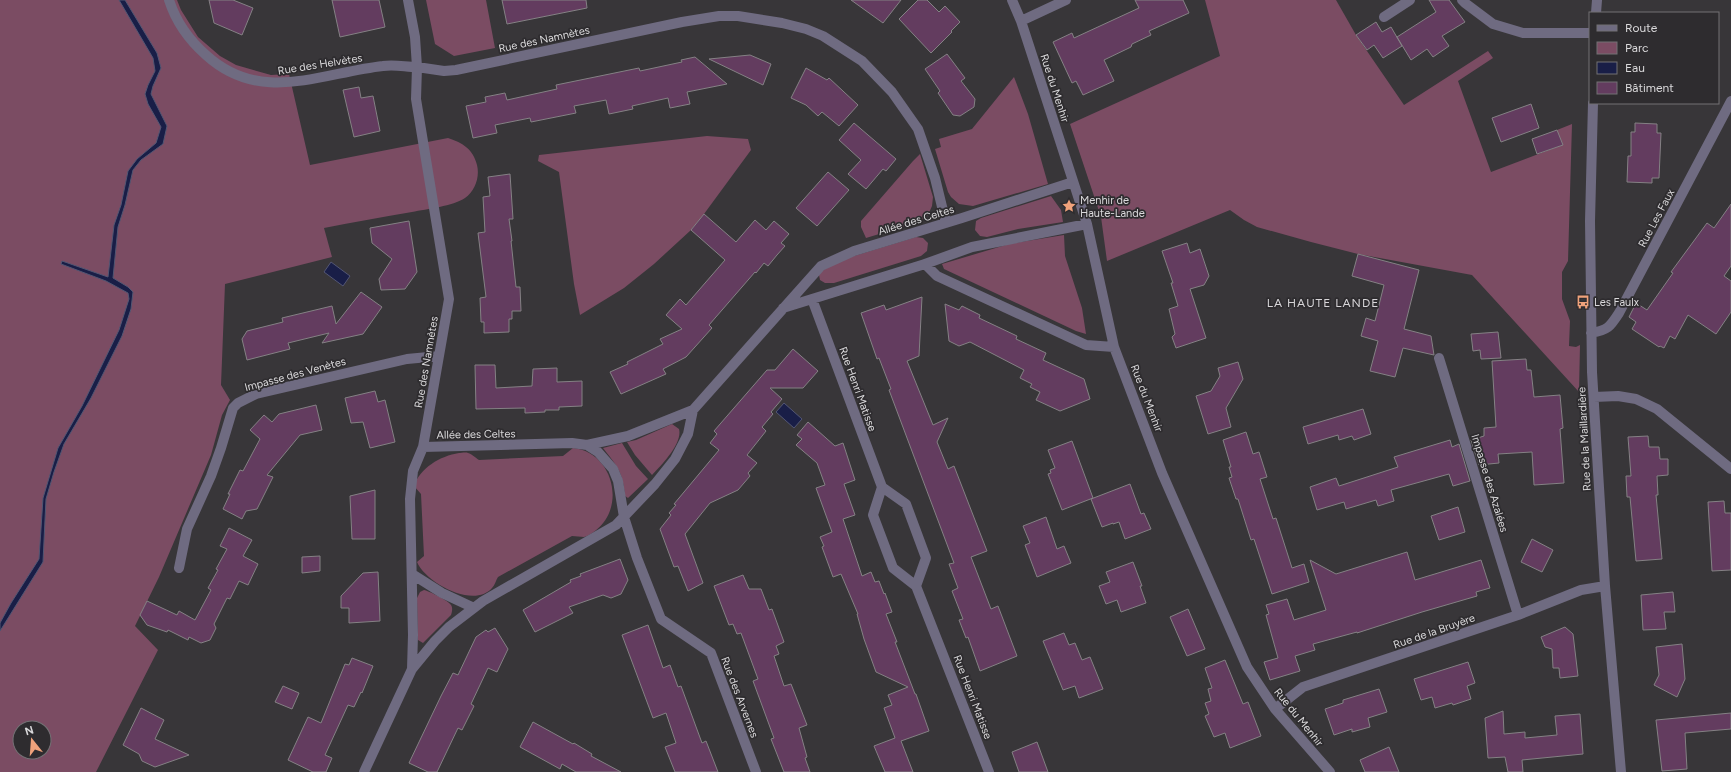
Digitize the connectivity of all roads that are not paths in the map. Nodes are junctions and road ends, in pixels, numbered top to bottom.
1 (169, 0) edge
2 (408, 0) edge
3 (1012, 0) edge
4 (1066, 0) edge
5 (1410, 0) edge
6 (1462, 0) edge
7 (1597, 0) edge
8 (1596, 12) edge
9 (1384, 17) dead end
10 (1021, 21) junction
11 (1589, 33) edge
12 (417, 67) junction
13 (1731, 101) edge
14 (1593, 104) edge
15 (1073, 182) junction
16 (946, 223) junction
17 (1087, 224) junction
18 (925, 264) junction
19 (812, 299) junction
20 (783, 308) junction
21 (1591, 333) junction
22 (1114, 347) junction
23 (439, 356) junction
24 (1439, 358) dead end
25 (1594, 397) junction
26 (693, 410) junction
27 (588, 445) junction
28 (423, 447) junction
29 (1731, 469) edge
30 (882, 487) junction
31 (624, 517) junction
32 (179, 568) dead end
33 (412, 574) junction
34 (916, 586) junction
35 (1605, 586) junction
36 (472, 607) junction
37 (1518, 615) junction
38 (412, 669) junction
39 (1275, 709) junction
40 (364, 772) edge
41 (756, 772) edge
42 (989, 772) edge
43 (1330, 772) edge
44 (1621, 772) edge

1 - 12 street, Rue des Helvètes
2 - 12 street
3 - 10 street, Rue du Menhir
4 - 10 street
5 - 9 street
6 - 11 street
7 - 8 street
10 - 15 street, Rue du Menhir
12 - 16 street, Rue des Namnètes
12 - 23 street, Rue des Namnètes
13 - 21 street, Rue Les Faux
14 - 21 street, Rue de la Maillardière
15 - 16 street, Allée des Celtes
15 - 17 street, Rue du Menhir
16 - 20 street, Allée des Celtes
17 - 18 street
17 - 22 street, Rue du Menhir
18 - 19 street
18 - 22 street
19 - 20 street
19 - 30 street, Rue Henri Matisse
20 - 26 street, Allée des Celtes
21 - 25 street, Rue de la Maillardière
22 - 39 street, Rue du Menhir
23 - 28 street, Rue des Namnètes
23 - 32 street, Impasse des Venètes
24 - 37 street, Impasse des Azalées
25 - 29 street
25 - 35 street, Rue de la Maillardière
26 - 27 street, Allée des Celtes
26 - 31 street, Allée des Celtes
27 - 28 street, Allée des Celtes
27 - 31 street
28 - 33 street, Allée des Celtes
30 - 34 street
30 - 34 street
31 - 36 street, Allée des Celtes
31 - 41 street, Rue des Arvernes
33 - 36 street
33 - 38 street, Allée des Celtes
34 - 42 street, Rue Henri Matisse
35 - 37 street, Rue de la Bruyère
35 - 44 street, Rue de la Maillardière
36 - 38 street, Allée des Celtes
37 - 39 street, Rue de la Bruyère
38 - 40 street, Allée des Celtes
39 - 43 street, Rue du Menhir

